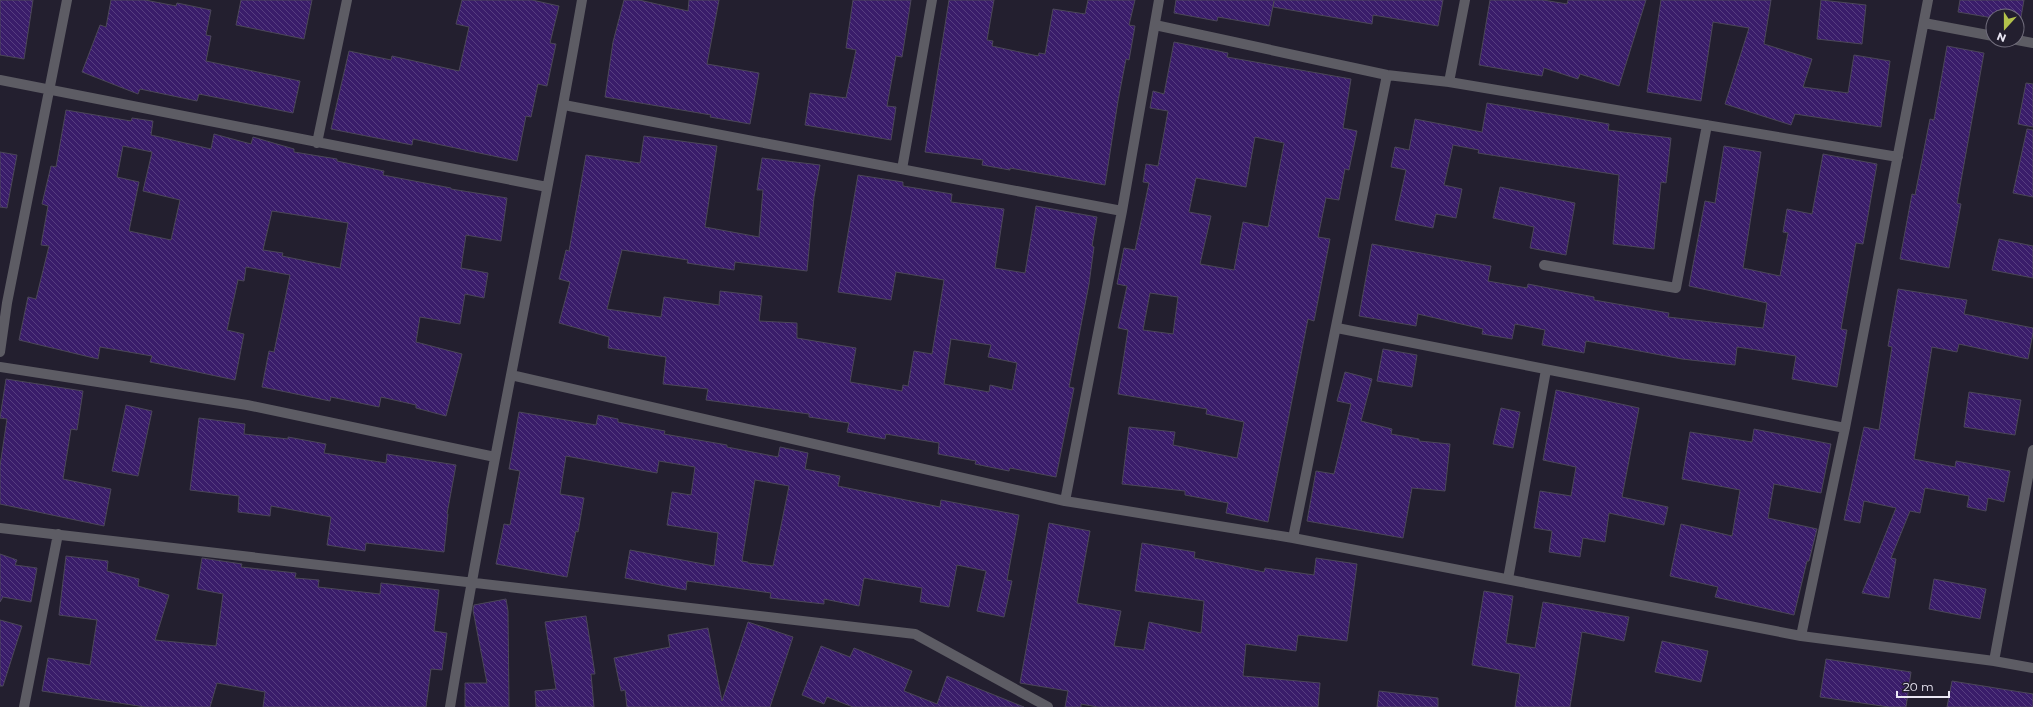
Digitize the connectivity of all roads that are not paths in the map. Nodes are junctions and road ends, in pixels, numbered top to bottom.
1 (67, 0) edge
2 (347, 0) edge
3 (582, 0) edge
4 (932, 0) edge
5 (1159, 0) edge
6 (1465, 0) edge
7 (1928, 0) edge
8 (1924, 23) junction
9 (1155, 25) junction
10 (1985, 34) edge
11 (1387, 75) junction
12 (0, 80) edge
13 (1449, 82) junction
14 (49, 90) junction
15 (564, 105) junction
16 (1707, 125) junction
17 (317, 143) junction
18 (1898, 157) junction
19 (902, 169) junction
20 (547, 187) junction
21 (1122, 211) junction
22 (1544, 265) dead end
23 (3, 303) edge
24 (1337, 328) junction
25 (0, 352) edge
26 (0, 367) edge
27 (1546, 370) junction
28 (511, 375) junction
29 (1845, 428) junction
30 (2033, 450) edge
31 (495, 457) junction
32 (2032, 465) edge
33 (1065, 501) junction
34 (0, 528) edge
35 (58, 534) junction
36 (1293, 538) junction
37 (1508, 579) junction
38 (470, 584) junction
39 (1801, 636) junction
40 (1994, 661) junction
41 (2033, 668) edge
42 (24, 707) edge
43 (450, 707) edge
44 (1048, 707) edge

1 - 14 street
2 - 17 street
3 - 15 street
4 - 19 street
5 - 9 street
6 - 13 street
7 - 8 street
8 - 10 street
8 - 18 street
9 - 11 street
9 - 21 street
11 - 13 street
11 - 24 street
12 - 14 street
13 - 16 street
14 - 17 street
14 - 23 street
15 - 19 street
15 - 20 street
16 - 18 street
16 - 22 street
17 - 20 street
18 - 29 street
19 - 21 street
20 - 28 street
21 - 33 street
23 - 25 street
24 - 27 street
24 - 36 street
26 - 31 street
27 - 29 street
27 - 37 street
28 - 31 street
28 - 33 street
29 - 39 street
30 - 32 street
31 - 38 street
32 - 40 street
33 - 36 street
34 - 35 street
35 - 38 street
35 - 42 street
36 - 37 street
37 - 39 street
38 - 43 street
38 - 44 street
39 - 40 street
40 - 41 street

